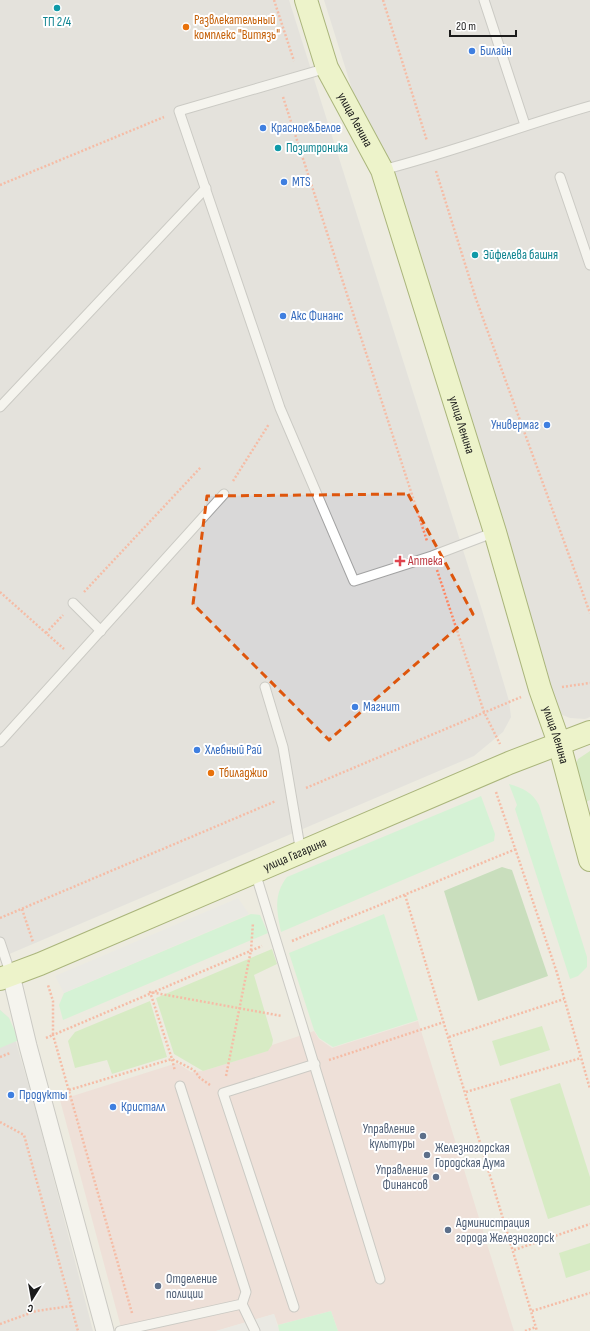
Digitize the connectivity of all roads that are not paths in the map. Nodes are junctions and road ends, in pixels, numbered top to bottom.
1 (306, 0) edge
2 (484, 0) edge
3 (327, 68) junction
4 (590, 106) edge
5 (525, 125) junction
6 (382, 170) junction
7 (560, 178) dead end
8 (206, 188) junction
9 (590, 265) edge
10 (0, 407) edge
11 (224, 494) road end
12 (495, 532) junction
13 (73, 603) road end
14 (101, 631) junction
15 (265, 687) dead end
16 (590, 732) edge
17 (0, 742) edge
18 (559, 743) junction
19 (301, 853) junction
20 (590, 860) edge
21 (255, 872) junction
22 (0, 942) edge
23 (5, 977) edge
24 (315, 1064) junction
25 (180, 1086) road end
26 (380, 1279) dead end
27 (242, 1304) junction
28 (294, 1307) dead end
29 (105, 1331) edge
30 (120, 1331) edge
31 (255, 1331) edge

1 - 3 main road, улица Ленина
2 - 5 lane
3 - 6 main road, улица Ленина
3 - 8 lane
4 - 5 lane
5 - 6 lane
6 - 12 main road, улица Ленина
7 - 9 lane
8 - 10 lane
8 - 12 lane
11 - 14 lane
12 - 18 main road, улица Ленина
13 - 14 lane
14 - 17 lane
15 - 19 lane
16 - 18 main road, улица Гагарина
18 - 19 main road, улица Гагарина
18 - 20 main road, улица Ленина
19 - 21 main road, улица Гагарина
21 - 23 main road, улица Гагарина
21 - 24 lane
22 - 23 lane
23 - 29 street
24 - 26 lane
24 - 28 lane
25 - 27 lane
27 - 30 lane
27 - 31 lane

